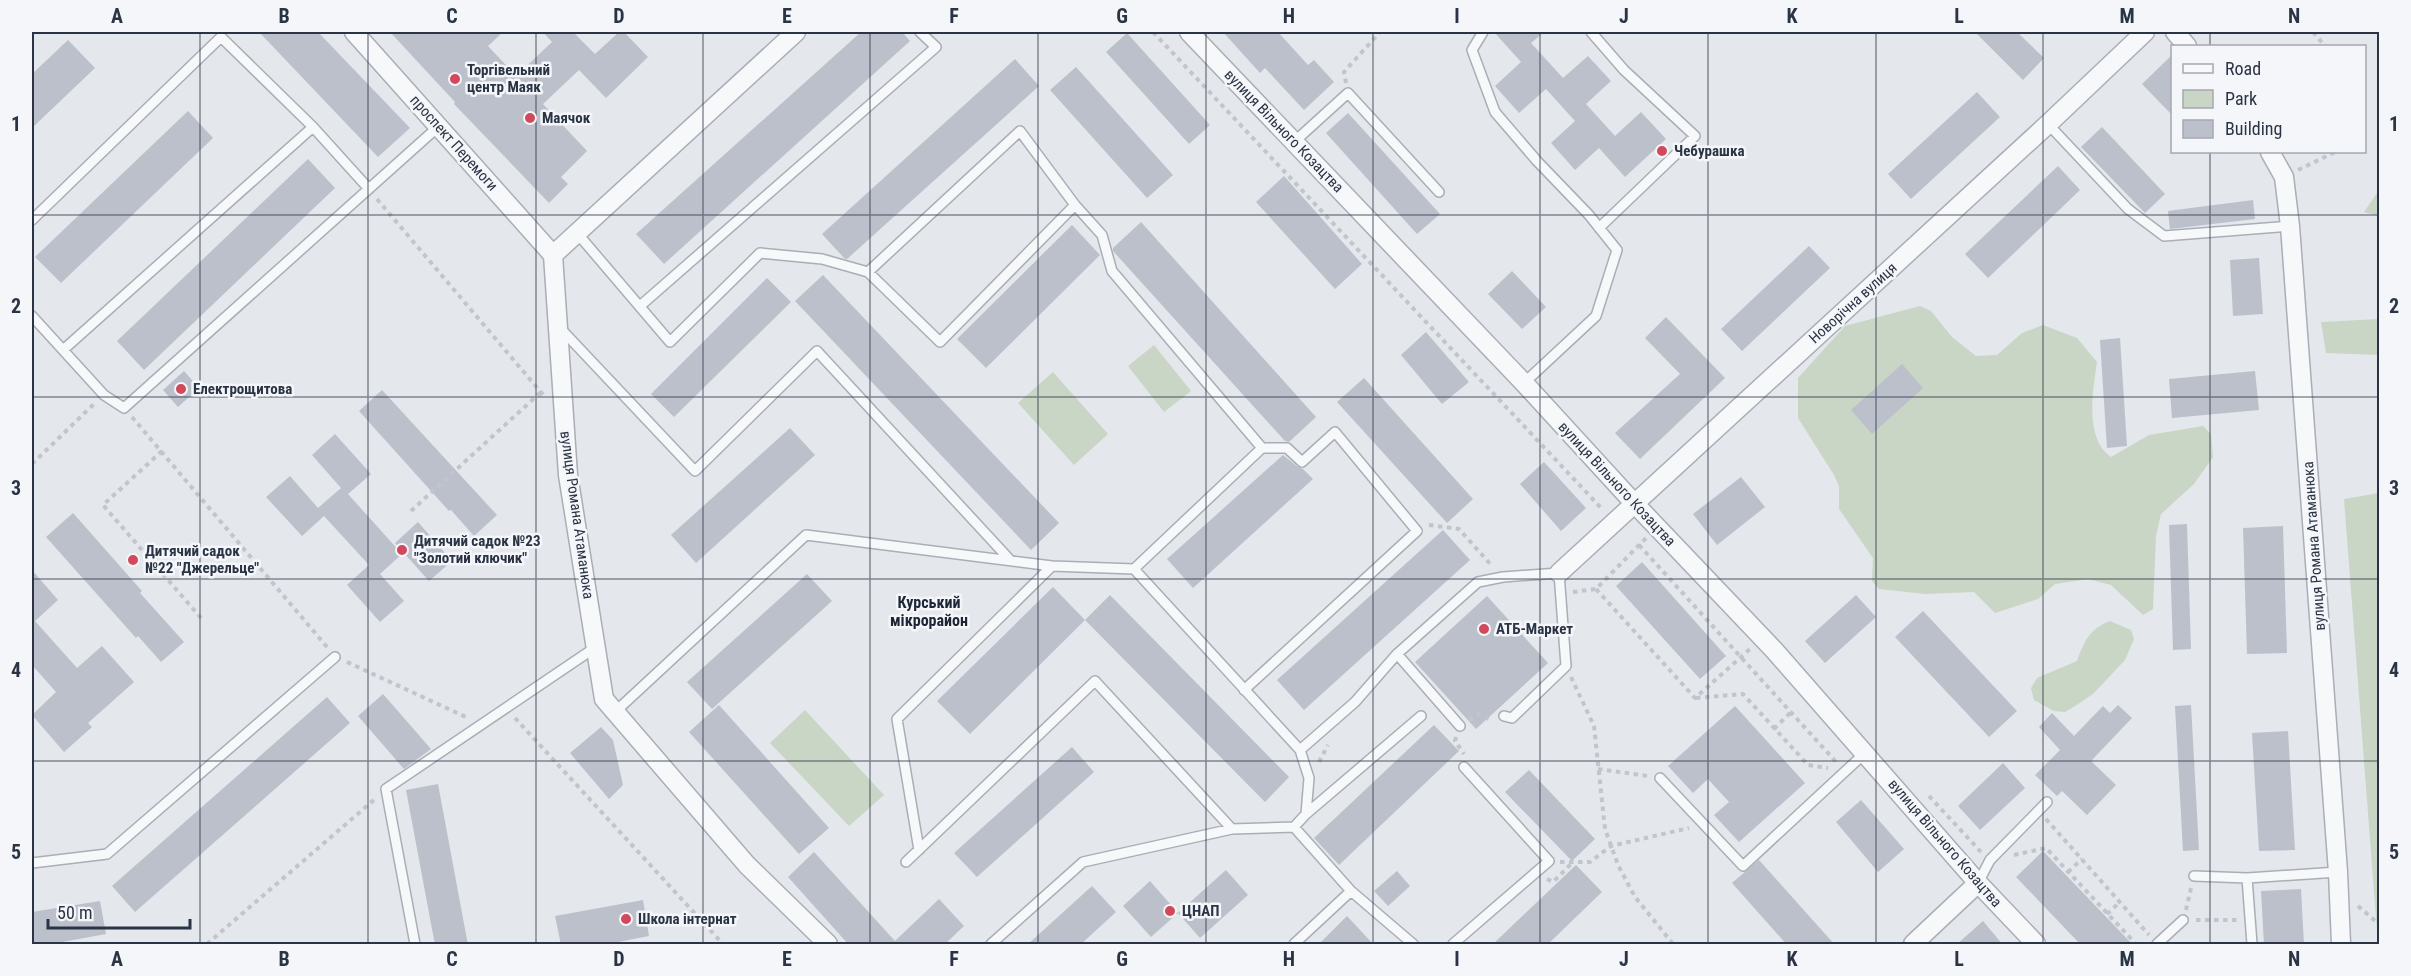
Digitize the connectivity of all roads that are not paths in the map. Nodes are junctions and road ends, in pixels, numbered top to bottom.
1 (354, 32) edge
2 (796, 32) edge
3 (920, 32) edge
4 (1189, 32) edge
5 (1484, 32) edge
6 (1591, 32) edge
7 (2145, 32) edge
8 (2175, 32) edge
9 (2186, 45) edge
10 (2048, 124) junction
11 (439, 126) junction
12 (313, 127) junction
13 (1294, 142) junction
14 (2271, 153) edge
15 (369, 189) junction
16 (1439, 192) dead end
17 (1075, 205) junction
18 (32, 220) edge
19 (2290, 226) junction
20 (1599, 228) junction
21 (577, 233) junction
22 (553, 255) junction
23 (868, 272) junction
24 (640, 306) junction
25 (32, 316) edge
26 (558, 326) junction
27 (63, 350) junction
28 (1524, 382) junction
29 (1262, 448) junction
30 (1634, 503) junction
31 (1011, 561) junction
32 (1052, 566) junction
33 (1134, 569) junction
34 (1559, 573) junction
35 (596, 647) junction
36 (1397, 654) junction
37 (335, 657) road end
38 (1245, 690) junction
39 (615, 712) junction
40 (1421, 716) dead end
41 (1504, 716) dead end
42 (1460, 726) dead end
43 (1300, 750) junction
44 (1865, 753) junction
45 (1464, 767) dead end
46 (1660, 778) road end
47 (2047, 802) dead end
48 (1306, 814) junction
49 (1294, 827) junction
50 (1232, 829) junction
51 (920, 850) junction
52 (906, 862) dead end
53 (32, 863) edge
54 (2338, 873) junction
55 (2194, 876) road end
56 (2247, 878) junction
57 (1978, 883) junction
58 (1351, 891) junction
59 (2183, 920) road end
60 (1919, 943) edge
61 (2157, 944) edge
62 (415, 945) edge
63 (828, 945) edge
64 (991, 945) edge
65 (1294, 945) edge
66 (1413, 945) edge
67 (1453, 945) edge
68 (2036, 945) edge
69 (2252, 945) edge
70 (2341, 945) edge

1 - 11 street, проспект Перемоги
2 - 21 street
3 - 24 lane
4 - 13 street, вулиця Вільного Козацтва
5 - 20 lane
6 - 20 lane
7 - 10 street, Новорічна вулиця
8 - 9 street
10 - 19 lane
10 - 30 street, Новорічна вулиця
11 - 15 lane
11 - 22 street, проспект Перемоги
12 - 15 lane
12 - 18 lane
12 - 27 lane
13 - 16 lane
13 - 28 street, вулиця Вільного Козацтва
14 - 19 street, вулиця Романа Атаманюка
15 - 27 lane
17 - 23 lane
17 - 23 lane
17 - 29 lane
19 - 54 street, вулиця Романа Атаманюка
20 - 28 lane
21 - 22 street
21 - 24 lane
22 - 26 street, вулиця Романа Атаманюка
23 - 24 lane
25 - 27 lane
26 - 31 lane
26 - 35 street, вулиця Романа Атаманюка
28 - 30 street, вулиця Вільного Козацтва
29 - 33 lane
29 - 38 lane
30 - 34 street, Новорічна вулиця
30 - 44 street, вулиця Вільного Козацтва
31 - 32 lane
31 - 39 lane
32 - 33 lane
32 - 51 lane
33 - 38 lane
34 - 36 lane
34 - 41 lane
35 - 39 street, вулиця Романа Атаманюка
35 - 62 lane
36 - 42 lane
36 - 43 lane
37 - 53 lane
38 - 43 lane
39 - 63 street, вулиця Романа Атаманюка
40 - 48 lane
43 - 48 lane
44 - 46 lane
44 - 57 street, вулиця Вільного Козацтва
45 - 67 lane
47 - 57 lane
48 - 49 lane
49 - 50 lane
49 - 58 lane
50 - 51 lane
50 - 64 lane
51 - 52 lane
54 - 56 lane
54 - 70 street, вулиця Романа Атаманюка
55 - 56 lane
56 - 69 lane
57 - 60 street
57 - 68 street, вулиця Вільного Козацтва
58 - 65 lane
58 - 66 lane
59 - 61 lane

